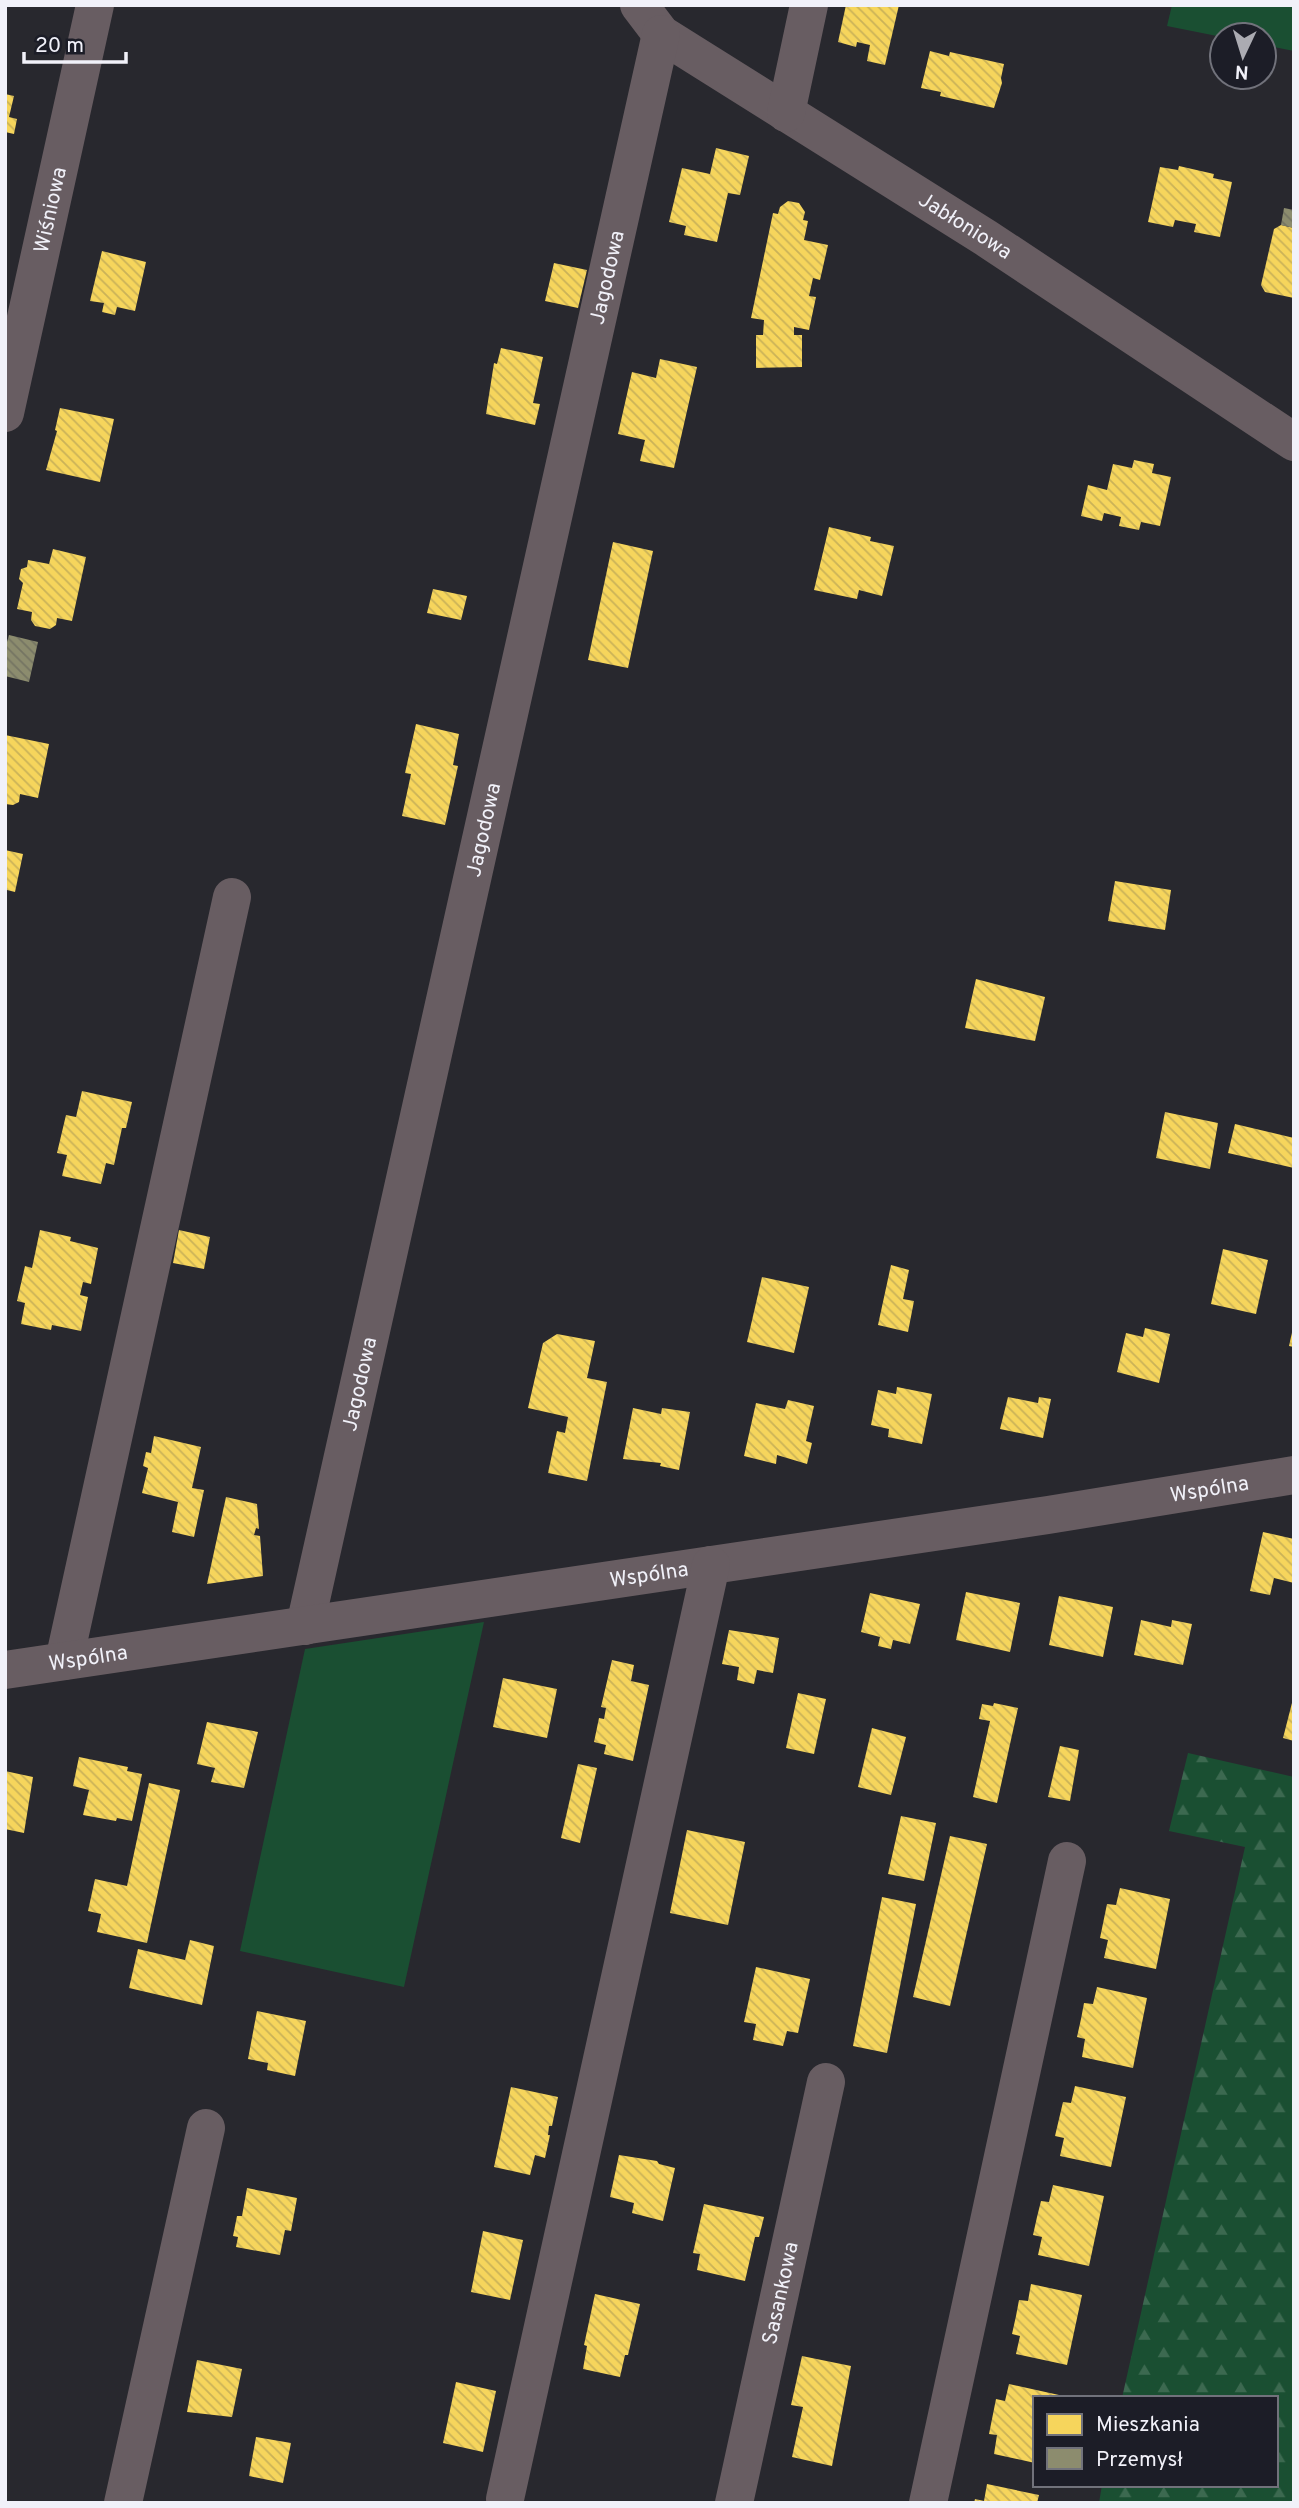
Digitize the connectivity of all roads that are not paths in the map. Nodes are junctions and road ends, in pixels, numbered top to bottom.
1 (95, 5) edge
2 (809, 5) edge
3 (650, 20) edge
4 (786, 113) junction
5 (5, 413) edge
6 (1294, 442) edge
7 (232, 897) dead end
8 (1294, 1475) edge
9 (710, 1565) junction
10 (305, 1626) junction
11 (64, 1661) junction
12 (5, 1670) edge
13 (1067, 1861) dead end
14 (826, 2082) dead end
15 (206, 2128) dead end
16 (505, 2499) dead end
17 (123, 2503) edge
18 (734, 2503) edge
19 (928, 2503) edge

1 - 5 street, Wiśniowa
2 - 4 street
3 - 4 street, Jabłoniowa
3 - 10 street, Jagodowa
4 - 6 street, Jabłoniowa
7 - 11 street
8 - 9 street, Wspólna
9 - 10 street, Wspólna
9 - 16 street
10 - 11 street, Wspólna
11 - 12 street, Wspólna
13 - 19 street
14 - 18 street, Sasankowa
15 - 17 street

